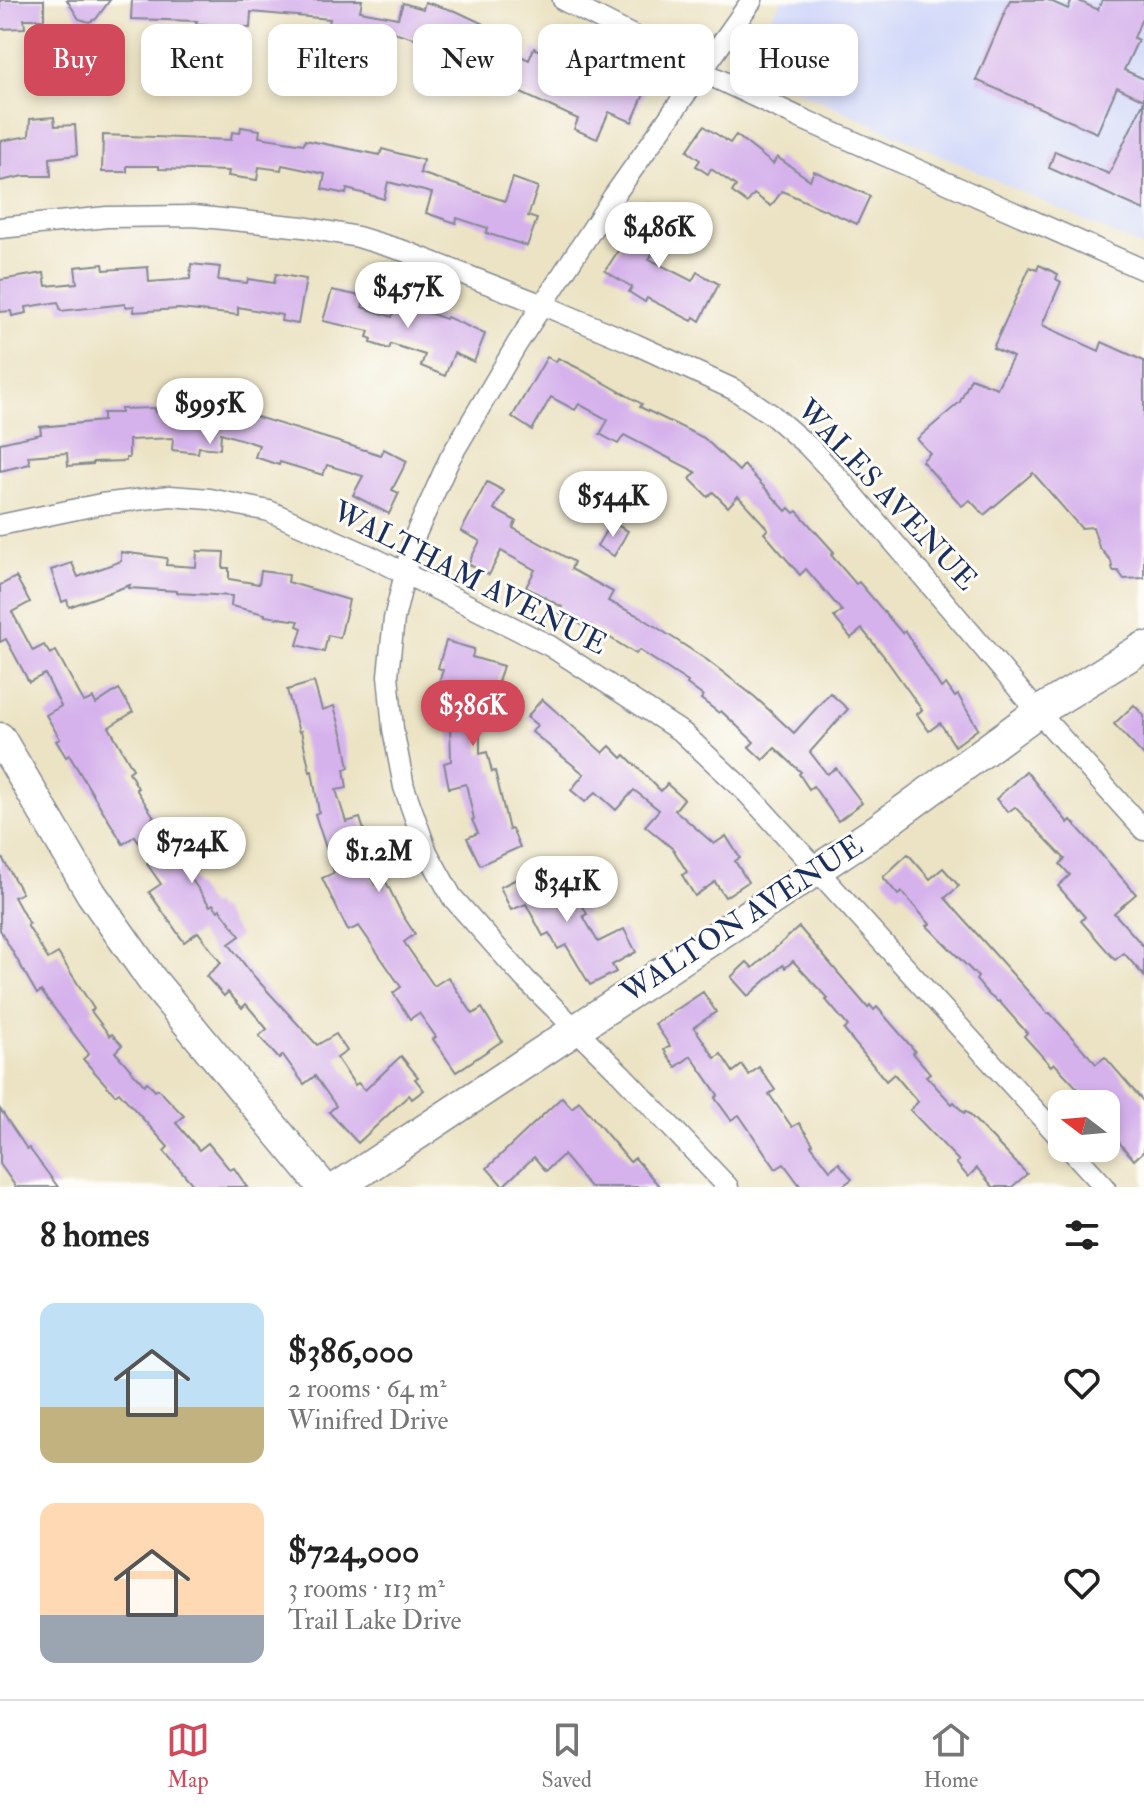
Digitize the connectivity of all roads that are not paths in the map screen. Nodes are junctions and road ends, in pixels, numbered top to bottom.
1 (563, 0) edge
2 (752, 0) edge
3 (610, 24) edge
4 (714, 56) edge
5 (714, 77) edge
6 (686, 96) edge
7 (0, 228) edge
8 (1144, 270) edge
9 (543, 305) junction
10 (0, 525) edge
11 (405, 573) junction
12 (1144, 647) edge
13 (1038, 712) junction
14 (0, 738) edge
15 (1144, 830) edge
16 (816, 870) junction
17 (575, 1029) junction
18 (1048, 1125) edge
19 (1082, 1162) edge
20 (323, 1187) edge
21 (338, 1187) edge
22 (728, 1187) edge
23 (1105, 1187) edge

1 - 3 street
2 - 4 street
5 - 8 street
6 - 9 street
7 - 9 street, WALES AVENUE
9 - 11 street
9 - 13 street, WALES AVENUE
10 - 11 street, WALTHAM AVENUE
11 - 16 street, WALTHAM AVENUE
11 - 17 street
12 - 13 street, WALTON AVENUE
13 - 15 street, WALES AVENUE
13 - 16 street, WALTON AVENUE
14 - 20 street
16 - 17 street, WALTON AVENUE
16 - 18 street, WALTHAM AVENUE
17 - 21 street, WALTON AVENUE
17 - 22 street
19 - 23 street

